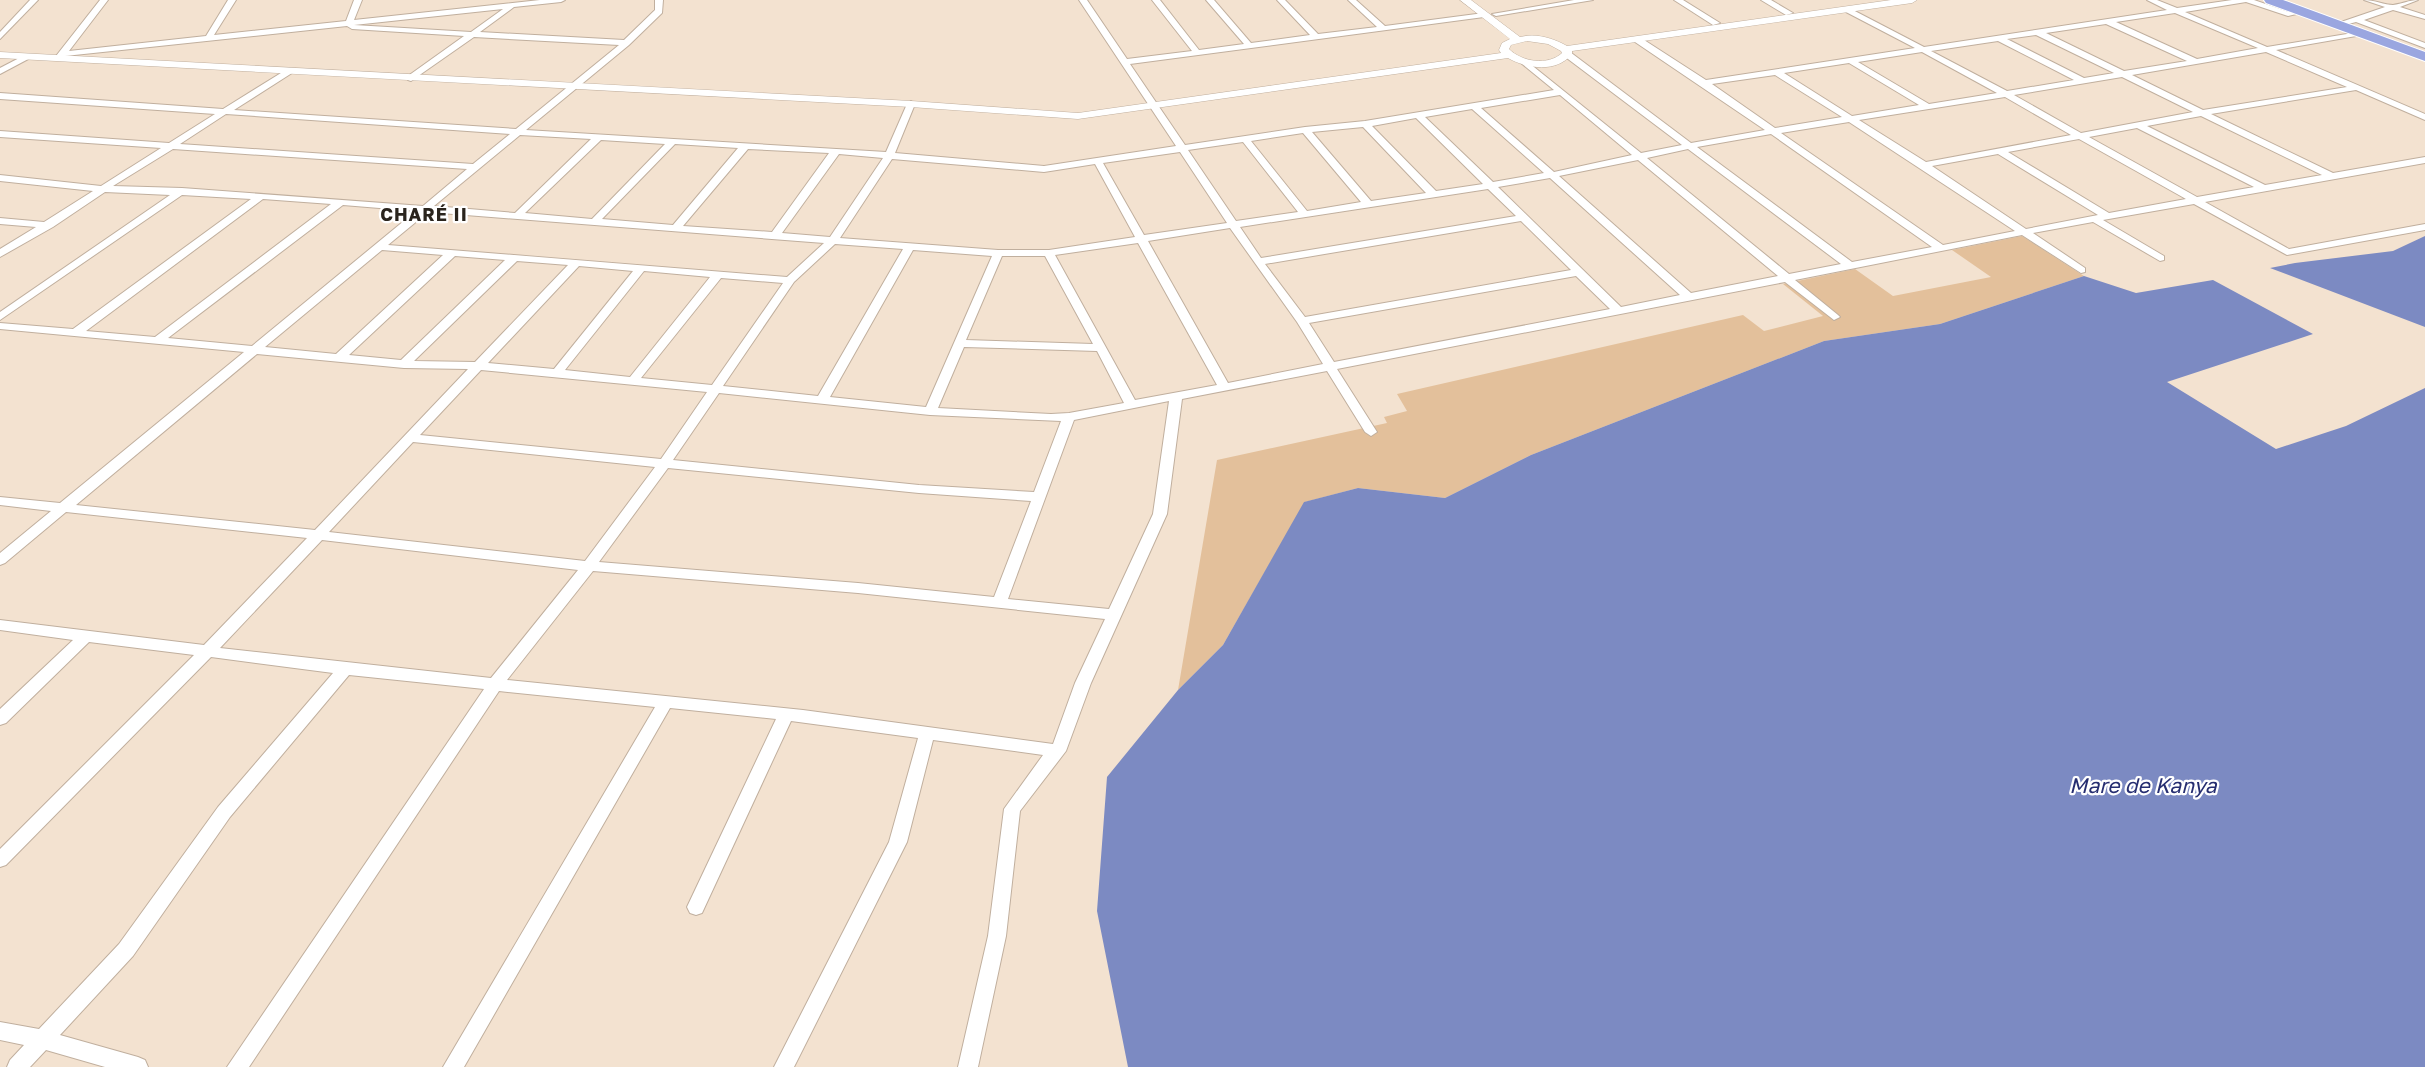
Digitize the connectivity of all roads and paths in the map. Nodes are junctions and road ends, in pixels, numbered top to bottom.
1 (34, 0) edge
2 (104, 0) edge
3 (232, 0) edge
4 (358, 0) edge
5 (561, 0) edge
6 (659, 0) edge
7 (1083, 0) edge
8 (1156, 0) edge
9 (1210, 0) edge
10 (1281, 0) edge
11 (1352, 0) edge
12 (1465, 0) edge
13 (1478, 0) edge
14 (1589, 0) edge
15 (1678, 0) edge
16 (1765, 0) edge
17 (1878, 0) edge
18 (1912, 0) edge
19 (2151, 0) edge
20 (2247, 0) edge
21 (2271, 0) edge
22 (2283, 0) edge
23 (2368, 0) edge
24 (2414, 0) edge
25 (2419, 0) edge
26 (2425, 2) edge
27 (491, 4) edge
28 (511, 6) junction
29 (2395, 8) junction
30 (1849, 10) junction
31 (2176, 10) junction
32 (2301, 12) junction
33 (1788, 13) junction
34 (1496, 14) junction
35 (1484, 15) junction
36 (2425, 17) edge
37 (2106, 21) junction
38 (349, 23) junction
39 (1716, 24) junction
40 (2354, 26) junction
41 (1382, 27) junction
42 (2037, 32) junction
43 (473, 34) junction
44 (1315, 36) junction
45 (0, 37) edge
46 (1527, 38) junction
47 (1999, 38) junction
48 (208, 39) junction
49 (1516, 39) junction
50 (1638, 40) junction
51 (626, 43) junction
52 (1249, 45) junction
53 (2425, 46) edge
54 (1564, 49) junction
55 (1925, 50) junction
56 (2265, 50) junction
57 (1197, 52) junction
58 (0, 55) edge
59 (1509, 56) junction
60 (28, 57) junction
61 (60, 57) junction
62 (2425, 57) edge
63 (1524, 61) junction
64 (1851, 61) junction
65 (1123, 62) junction
66 (2196, 62) junction
67 (0, 71) edge
68 (289, 71) junction
69 (1776, 72) junction
70 (2122, 74) junction
71 (411, 78) junction
72 (2084, 80) junction
73 (1704, 83) junction
74 (572, 86) junction
75 (2355, 88) junction
76 (1561, 92) junction
77 (2006, 94) junction
78 (0, 96) edge
79 (911, 104) junction
80 (1155, 106) junction
81 (1474, 106) junction
82 (1927, 106) junction
83 (227, 111) junction
84 (2201, 113) junction
85 (1417, 114) junction
86 (2425, 117) edge
87 (1851, 118) junction
88 (1365, 124) junction
89 (2139, 125) junction
90 (1305, 130) junction
91 (1772, 131) junction
92 (516, 132) junction
93 (0, 134) edge
94 (2078, 136) junction
95 (600, 137) junction
96 (1245, 139) junction
97 (672, 142) junction
98 (172, 145) junction
99 (746, 145) junction
100 (1689, 146) junction
101 (1183, 148) junction
102 (1998, 150) junction
103 (836, 151) junction
104 (889, 156) junction
105 (1640, 157) junction
106 (2425, 160) edge
107 (1098, 162) junction
108 (1924, 164) junction
109 (474, 167) junction
110 (1552, 175) junction
111 (2333, 176) junction
112 (0, 178) edge
113 (1489, 186) junction
114 (2263, 188) junction
115 (104, 189) junction
116 (182, 191) junction
117 (1434, 194) junction
118 (261, 196) junction
119 (2195, 200) junction
120 (342, 202) junction
121 (1369, 205) junction
122 (426, 208) junction
123 (1306, 215) junction
124 (517, 216) junction
125 (2107, 216) junction
126 (1522, 218) junction
127 (2095, 219) junction
128 (0, 221) edge
129 (592, 223) junction
130 (49, 225) junction
131 (1235, 226) junction
132 (2425, 227) edge
133 (675, 229) junction
134 (2023, 233) junction
135 (775, 236) junction
136 (833, 240) junction
137 (1143, 240) junction
138 (910, 245) junction
139 (379, 247) junction
140 (1940, 248) junction
141 (998, 252) junction
142 (1049, 253) junction
143 (0, 254) edge
144 (451, 254) junction
145 (514, 258) junction
146 (2160, 258) dead end
147 (1258, 262) junction
148 (576, 263) junction
149 (1850, 266) junction
150 (641, 268) junction
151 (2081, 270) dead end
152 (1578, 272) junction
153 (717, 275) junction
154 (1788, 279) junction
155 (790, 280) junction
156 (1690, 298) junction
157 (1620, 312) junction
158 (0, 317) edge
159 (1834, 317) dead end
160 (1302, 321) junction
161 (0, 326) edge
162 (74, 334) junction
163 (156, 342) junction
164 (959, 343) junction
165 (1101, 348) junction
166 (256, 349) junction
167 (340, 357) junction
168 (404, 364) junction
169 (477, 366) junction
170 (1332, 367) junction
171 (557, 374) junction
172 (632, 382) junction
173 (1225, 388) junction
174 (715, 389) junction
175 (1176, 397) junction
176 (822, 400) junction
177 (1131, 404) junction
178 (930, 411) junction
179 (1069, 417) junction
180 (1371, 432) dead end
181 (409, 438) junction
182 (664, 464) junction
183 (1039, 497) junction
184 (0, 501) edge
185 (64, 507) junction
186 (319, 535) junction
187 (0, 560) edge
188 (589, 566) junction
189 (999, 603) junction
190 (1112, 615) junction
191 (0, 625) edge
192 (87, 635) junction
193 (208, 651) junction
194 (345, 669) junction
195 (496, 683) junction
196 (666, 702) junction
197 (786, 715) junction
198 (0, 718) edge
199 (927, 733) junction
200 (1058, 751) junction
201 (0, 860) edge
202 (696, 908) dead end
203 (0, 1031) edge
204 (42, 1038) junction
205 (17, 1067) edge
206 (138, 1067) edge
207 (237, 1067) edge
208 (453, 1067) edge
209 (784, 1067) edge
210 (968, 1067) edge

1 - 45 street
2 - 61 street
3 - 48 street
4 - 38 street
5 - 28 street
6 - 51 street
7 - 65 street
8 - 57 street
9 - 52 street
10 - 44 street
11 - 41 street
12 - 35 street
13 - 34 street
14 - 34 street
15 - 39 street
16 - 33 street
17 - 33 street
18 - 30 street
19 - 31 street
20 - 31 street
20 - 32 street
21 - 32 highway
22 - 40 highway
23 - 29 street
24 - 29 street
25 - 26 street
27 - 28 street
27 - 38 street
28 - 43 street
29 - 36 street
29 - 40 street
30 - 50 street
30 - 55 street
31 - 37 street
31 - 56 street
32 - 40 highway
33 - 39 street
34 - 46 street
35 - 41 street
35 - 49 street
37 - 42 street
37 - 66 street
38 - 43 street
38 - 48 street
39 - 54 street
40 - 53 street
40 - 56 street
40 - 62 highway
41 - 44 street
42 - 47 street
42 - 70 street
43 - 51 street
43 - 71 street
44 - 52 street
46 - 49 street
46 - 54 street
47 - 55 street
47 - 72 street
48 - 61 street
49 - 59 street
50 - 54 street
50 - 73 street
51 - 74 street
52 - 57 street
54 - 63 street
54 - 100 street
55 - 64 street
55 - 77 street
56 - 66 street
56 - 75 street
57 - 65 street
58 - 60 street
59 - 63 street
59 - 80 street
60 - 61 street
60 - 67 street
61 - 68 street
63 - 76 street
64 - 69 street
64 - 82 street
65 - 80 street
66 - 70 street
68 - 71 street
68 - 83 street
69 - 73 street
69 - 87 street
70 - 72 street
70 - 84 street
71 - 74 street
72 - 77 street
73 - 91 street
74 - 79 street
74 - 92 street
75 - 84 street
75 - 86 street
76 - 81 street
76 - 105 street
77 - 82 street
77 - 94 street
78 - 83 street
79 - 80 street
79 - 104 street
80 - 101 street
81 - 85 street
81 - 110 street
82 - 87 street
83 - 92 street
83 - 98 street
84 - 89 street
84 - 111 street
85 - 88 street
85 - 113 street
87 - 91 street
87 - 108 street
88 - 90 street
88 - 117 street
89 - 94 street
89 - 114 street
90 - 96 street
90 - 121 street
91 - 100 street
91 - 140 street
92 - 95 street
92 - 109 street
93 - 98 street
94 - 102 street
94 - 119 street
95 - 97 street
95 - 124 street
96 - 101 street
96 - 123 street
97 - 99 street
97 - 129 street
98 - 109 street
98 - 115 street
99 - 103 street
99 - 133 street
100 - 105 street
100 - 149 street
101 - 107 street
101 - 131 street
102 - 108 street
102 - 125 street
103 - 104 street
103 - 135 street
104 - 107 street
104 - 136 street
105 - 110 street
105 - 154 street
106 - 111 street
107 - 137 street
108 - 134 street
109 - 122 street
110 - 113 street
110 - 156 street
111 - 114 street
112 - 115 street
113 - 117 street
113 - 126 street
114 - 119 street
115 - 116 street
115 - 130 street
116 - 118 street
116 - 158 street
117 - 121 street
118 - 120 street
118 - 162 street
119 - 125 street
119 - 132 street
120 - 122 street
120 - 163 street
121 - 123 street
122 - 124 street
122 - 139 street
123 - 131 street
124 - 129 street
125 - 127 street
126 - 147 street
126 - 152 street
127 - 134 street
127 - 146 street
128 - 130 street
129 - 133 street
130 - 143 street
131 - 137 street
131 - 147 street
133 - 135 street
134 - 140 street
134 - 151 street
135 - 136 street
136 - 138 street
136 - 155 street
137 - 142 street
137 - 173 street
138 - 141 street
138 - 176 street
139 - 144 street
139 - 166 street
140 - 149 street
141 - 142 street
141 - 164 street
142 - 165 street
144 - 145 street
144 - 167 street
145 - 148 street
145 - 168 street
147 - 160 street
148 - 150 street
148 - 169 street
149 - 154 street
150 - 153 street
150 - 171 street
152 - 157 street
152 - 160 street
153 - 155 street
153 - 172 street
154 - 156 street
154 - 159 street
155 - 174 street
156 - 157 street
157 - 170 street
160 - 170 street
161 - 162 street
162 - 163 street
163 - 166 street
164 - 165 street
164 - 178 street
165 - 177 street
166 - 167 street
166 - 185 street
167 - 168 street
168 - 169 street
169 - 171 street
169 - 181 street
170 - 173 street
170 - 180 street
171 - 172 street
172 - 174 street
173 - 175 street
174 - 176 street
174 - 182 street
175 - 177 street
175 - 190 street
176 - 178 street
177 - 179 street
178 - 179 street
179 - 183 street
181 - 182 street
181 - 186 street
182 - 183 street
182 - 188 street
183 - 189 street
184 - 185 street
185 - 186 street
185 - 187 street
186 - 188 street
186 - 193 street
188 - 189 street
188 - 195 street
189 - 190 street
190 - 200 street
191 - 192 street
192 - 193 street
192 - 198 street
193 - 194 street
193 - 201 street
194 - 195 street
194 - 204 street
195 - 196 street
195 - 207 street
196 - 197 street
196 - 208 street
197 - 199 street
197 - 202 street
199 - 200 street
199 - 209 street
200 - 210 street
203 - 204 street
204 - 205 street
204 - 206 street

